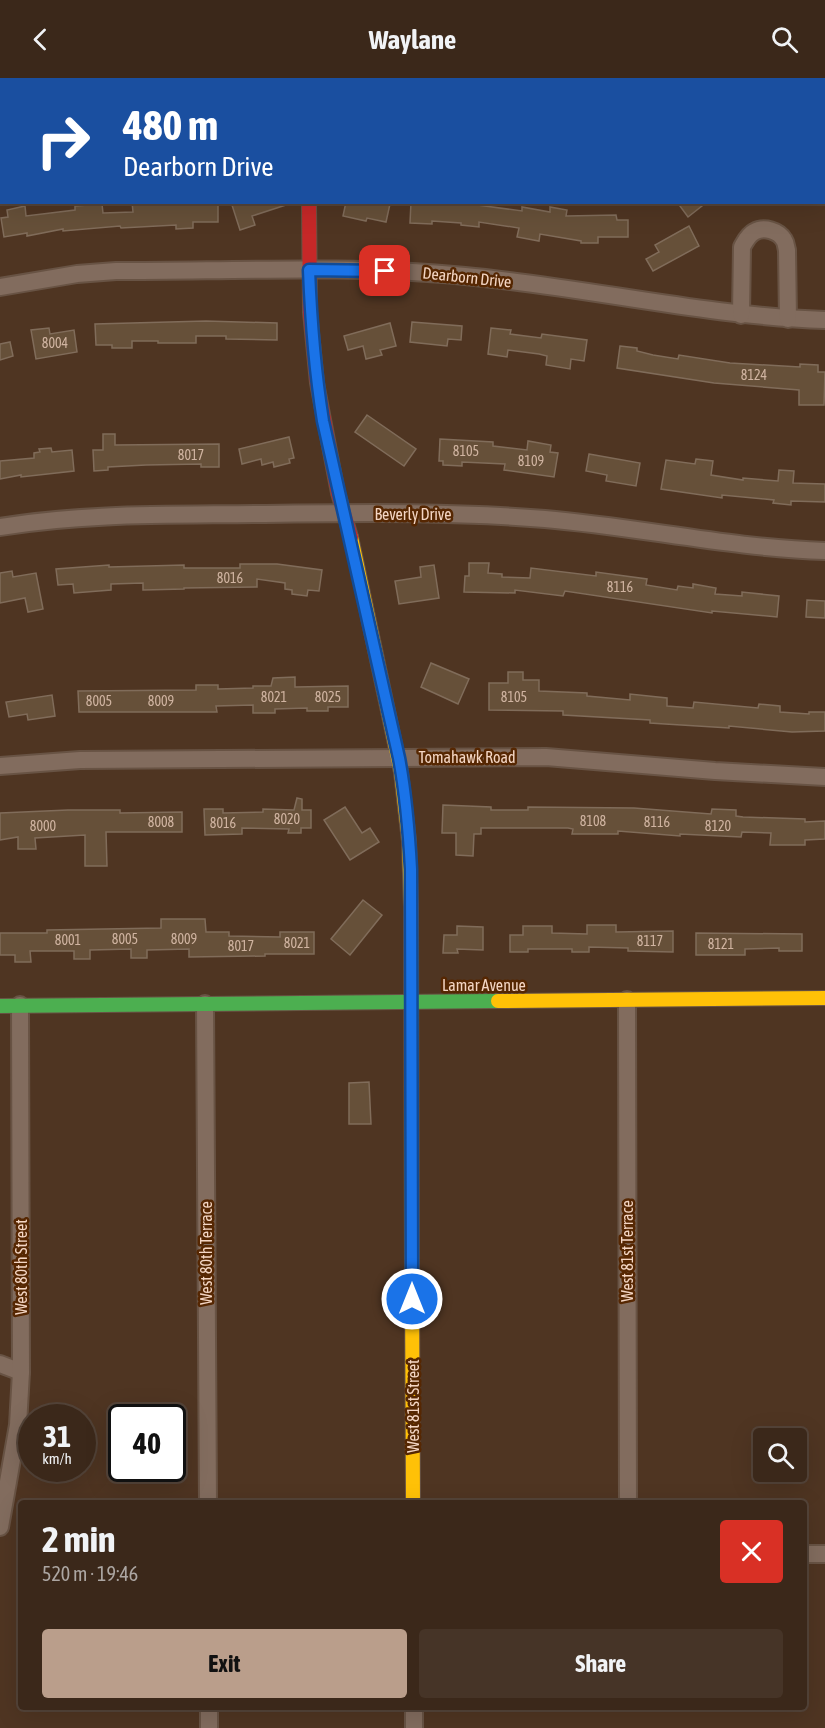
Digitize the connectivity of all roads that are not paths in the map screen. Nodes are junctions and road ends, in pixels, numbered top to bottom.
1 (309, 204) edge
2 (309, 270) junction
3 (0, 287) edge
4 (741, 315) junction
5 (788, 319) junction
6 (825, 320) edge
7 (344, 513) junction
8 (0, 527) edge
9 (825, 551) edge
10 (399, 758) junction
11 (0, 766) edge
12 (825, 777) edge
13 (825, 998) edge
14 (627, 1000) junction
15 (411, 1002) junction
16 (205, 1004) junction
17 (20, 1005) junction
18 (0, 1006) edge
19 (0, 1364) edge
20 (21, 1372) junction
21 (208, 1500) edge
22 (413, 1500) edge
23 (628, 1500) edge
24 (0, 1527) edge
25 (807, 1554) edge
26 (825, 1554) edge
27 (209, 1710) edge
28 (414, 1710) edge
29 (209, 1728) edge
30 (414, 1728) edge

1 - 2 street, West 81st Street
2 - 3 street, Dearborn Drive
2 - 4 street, Dearborn Drive
2 - 7 street, West 81st Street
4 - 5 street, Dearborn Drive
4 - 5 street
5 - 6 street, Dearborn Drive
7 - 8 street, Beverly Drive
7 - 9 street, Beverly Drive
7 - 10 street, West 81st Street
10 - 11 street, Tomahawk Road
10 - 12 street, Tomahawk Road
10 - 15 street, West 81st Street
13 - 14 street, Lamar Avenue
14 - 15 street, Lamar Avenue
14 - 23 street, West 81st Terrace
15 - 16 street, Lamar Avenue
15 - 22 street, West 81st Street
16 - 17 street, Lamar Avenue
16 - 21 street, West 80th Terrace
17 - 18 street, Lamar Avenue
17 - 20 street, West 80th Street
19 - 20 street
20 - 24 street, West 80th Street
25 - 26 street
27 - 29 street
28 - 30 street

